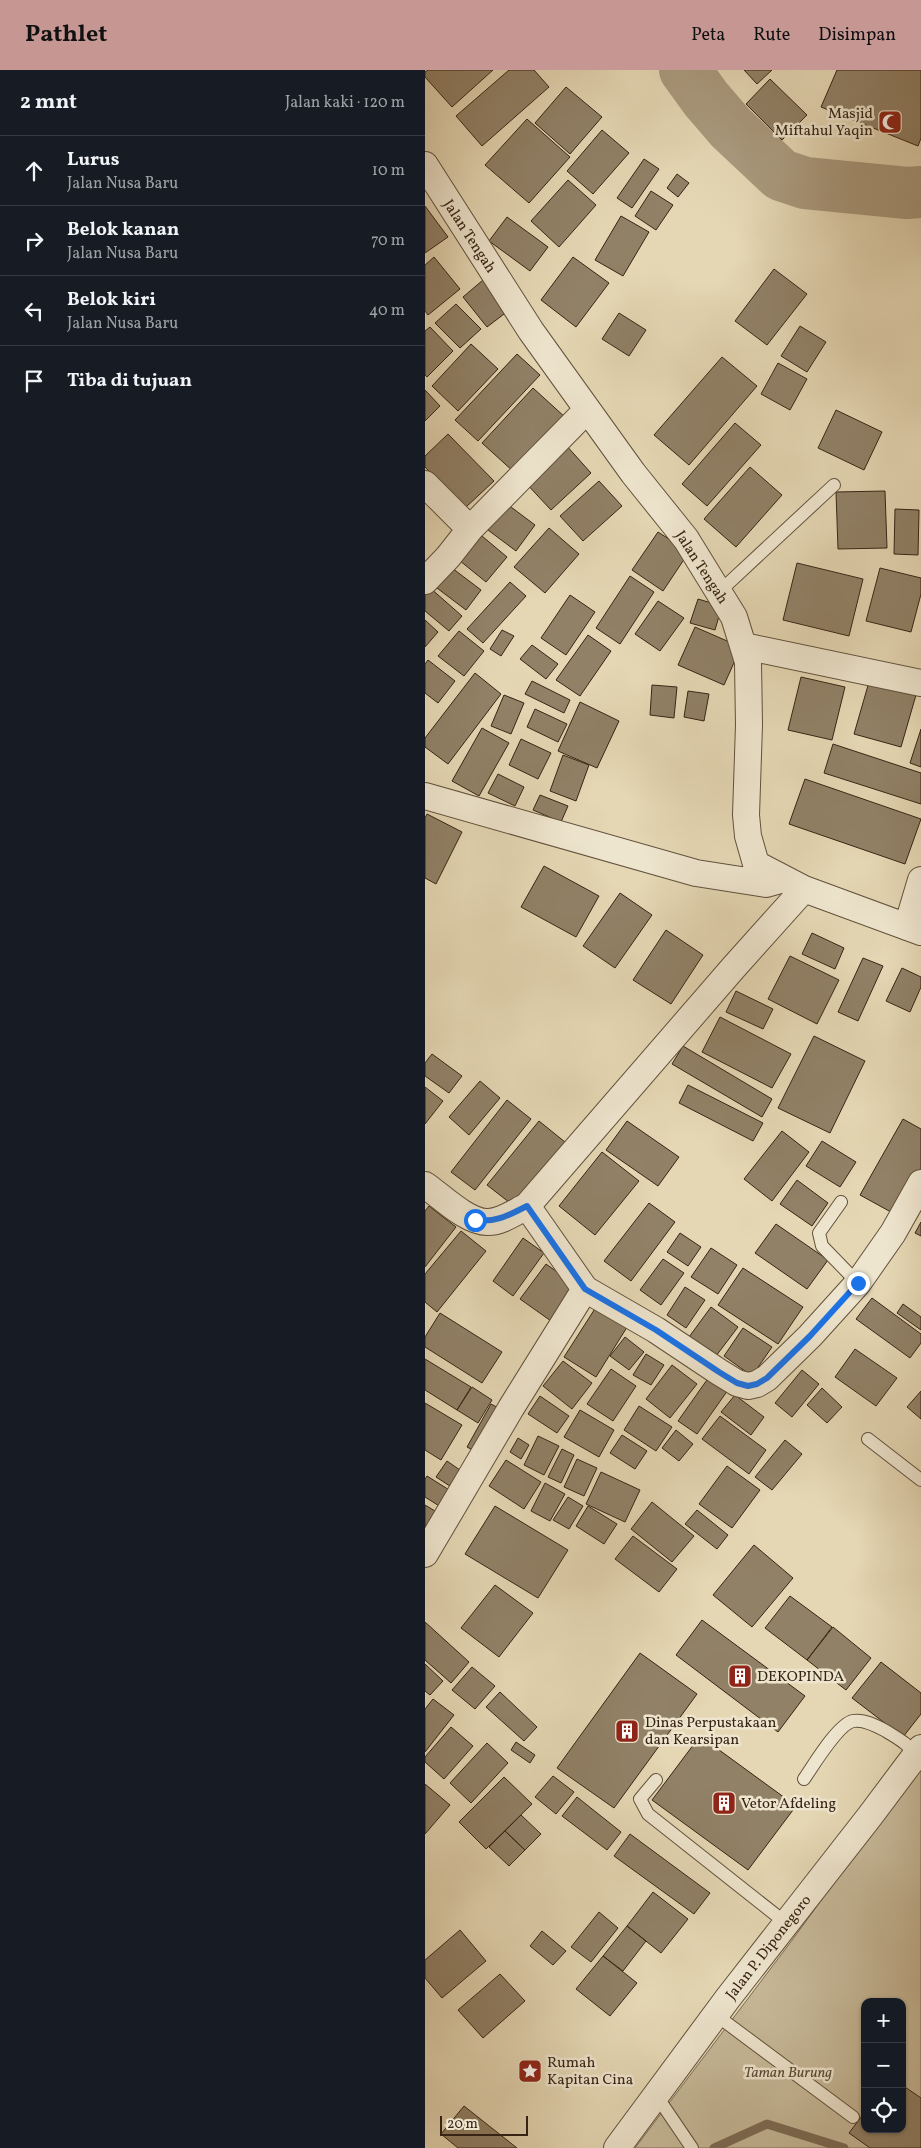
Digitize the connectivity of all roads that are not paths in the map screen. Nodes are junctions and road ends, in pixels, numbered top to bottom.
1 (425, 165) edge
2 (587, 410) junction
3 (425, 484) edge
4 (834, 485) dead end
5 (470, 529) junction
6 (425, 580) edge
7 (719, 592) junction
8 (744, 646) junction
9 (921, 683) edge
10 (425, 796) edge
11 (921, 880) edge
12 (794, 884) junction
13 (914, 930) edge
14 (425, 1184) edge
15 (921, 1184) edge
16 (841, 1202) dead end
17 (527, 1206) junction
18 (858, 1283) junction
19 (585, 1289) junction
20 (867, 1439) dead end
21 (921, 1480) edge
22 (425, 1554) edge
23 (918, 1751) edge
24 (804, 1779) dead end
25 (656, 1780) dead end
26 (786, 1923) junction
27 (716, 2015) junction
28 (656, 2095) junction
29 (853, 2117) dead end
30 (617, 2148) edge
31 (692, 2148) edge

1 - 2 street, Jalan Tengah
2 - 5 street
2 - 7 street, Jalan Tengah
3 - 5 street
4 - 7 lane
5 - 6 street
7 - 8 street, Jalan Tengah
8 - 9 street
8 - 12 street, Jalan Tengah
10 - 12 street
11 - 13 street
12 - 13 street, Jalan Tengah
12 - 17 street
14 - 17 street
15 - 18 street
16 - 18 lane
17 - 19 street
18 - 19 street
19 - 22 street
20 - 21 lane
23 - 24 lane
23 - 26 street, Jalan P. Diponegoro
25 - 26 lane
26 - 27 street, Jalan P. Diponegoro
27 - 28 street, Jalan P. Diponegoro
27 - 29 lane
28 - 30 street, Jalan P. Diponegoro
28 - 31 lane

